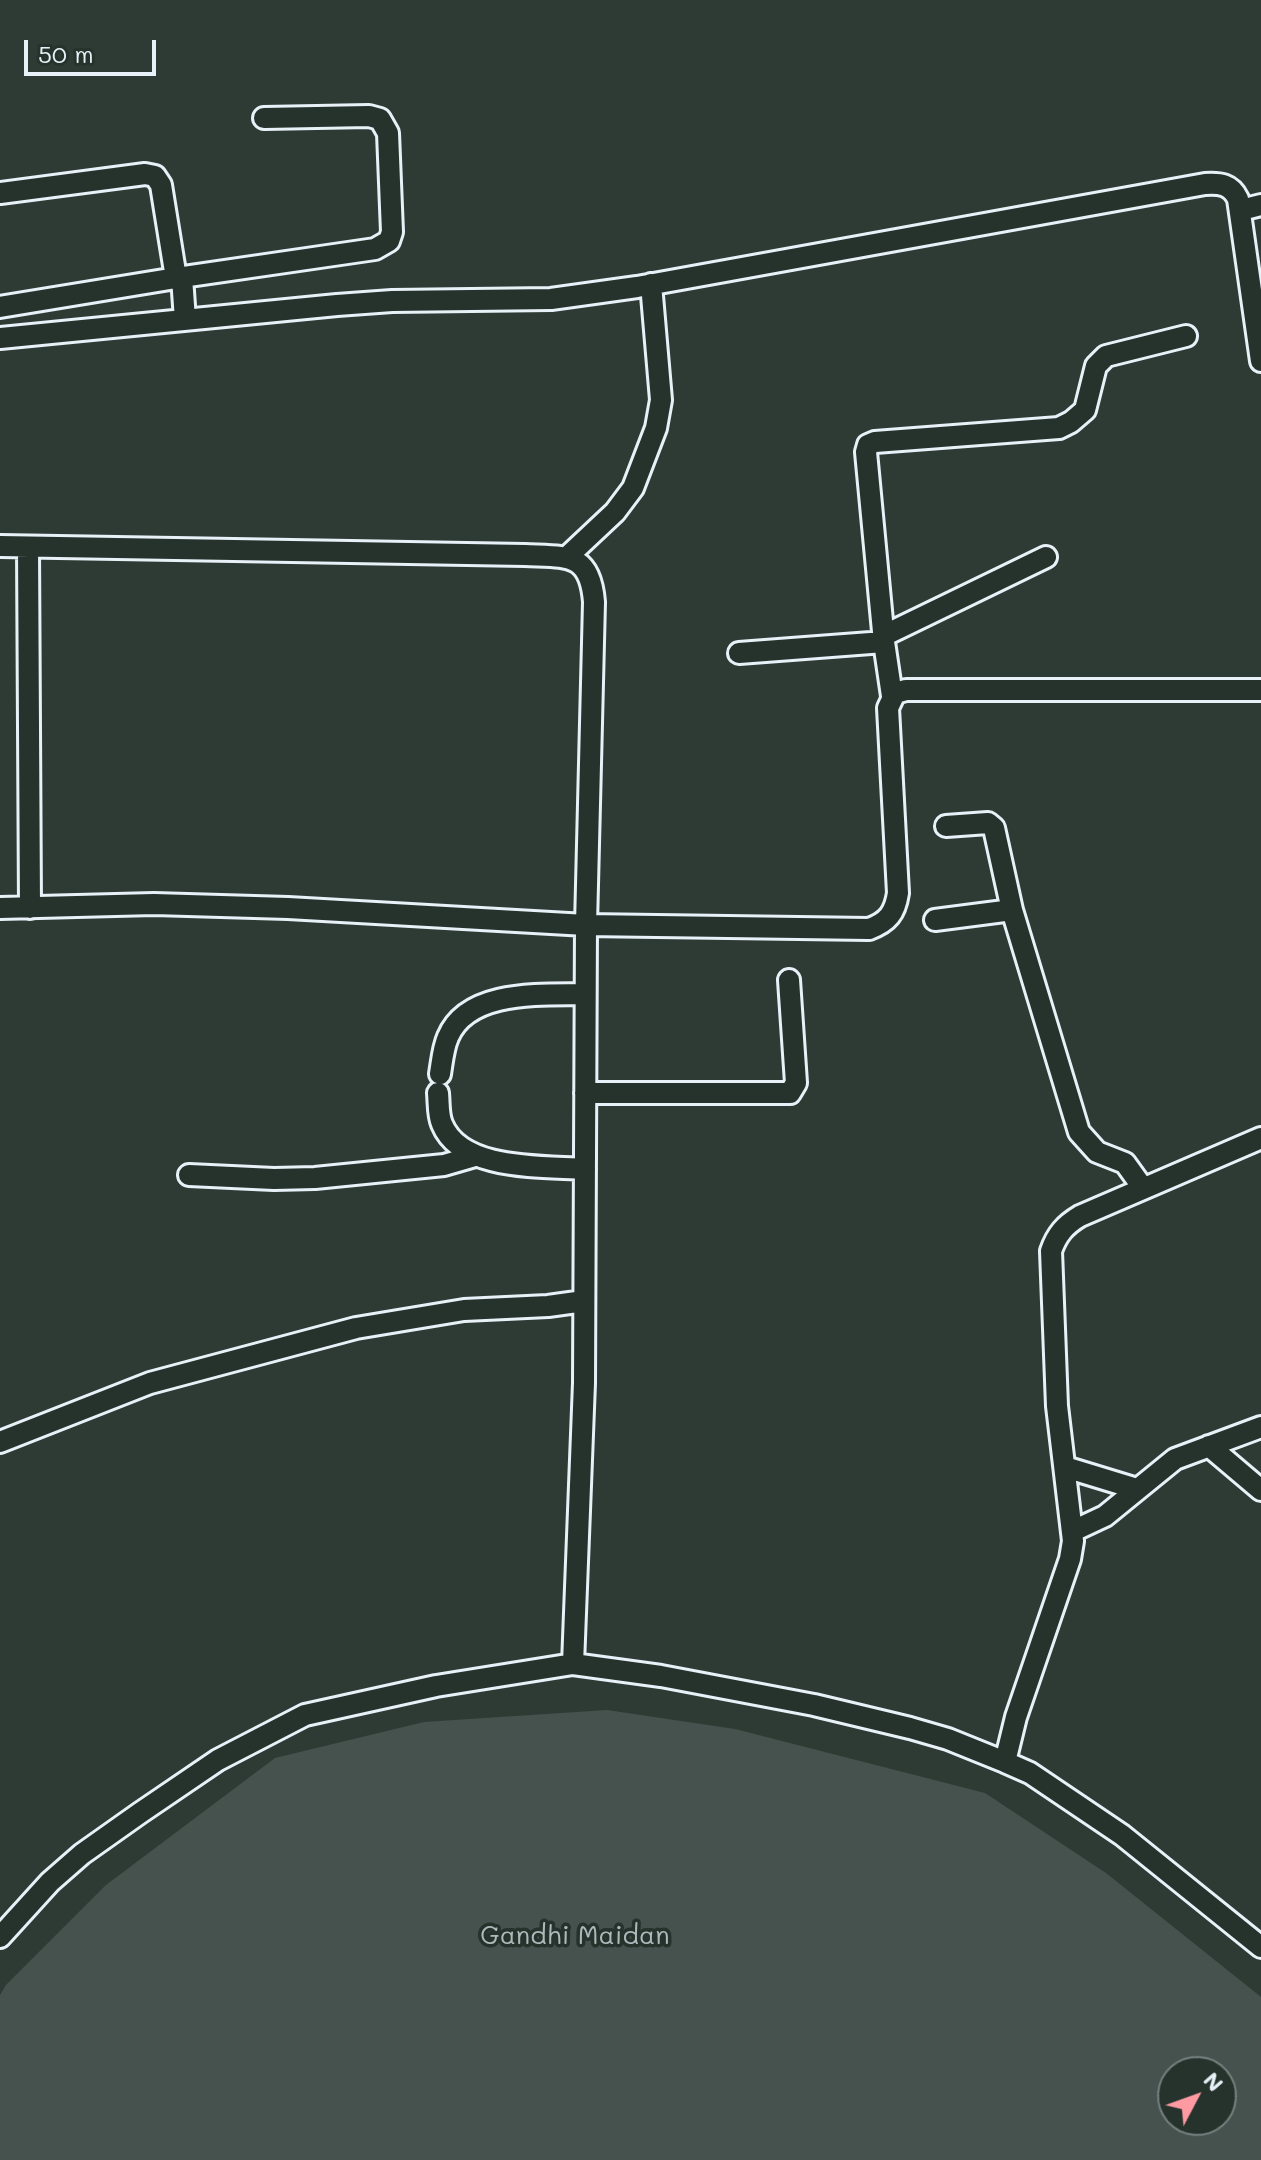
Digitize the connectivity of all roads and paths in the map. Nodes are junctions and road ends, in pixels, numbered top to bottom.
1 (264, 118) dead end
2 (0, 193) edge
3 (1261, 205) edge
4 (1241, 210) junction
5 (179, 277) junction
6 (651, 284) junction
7 (0, 307) edge
8 (185, 320) junction
9 (1186, 336) dead end
10 (0, 338) edge
11 (1261, 361) edge
12 (0, 546) edge
13 (28, 547) junction
14 (1046, 557) dead end
15 (566, 558) junction
16 (884, 639) junction
17 (739, 653) dead end
18 (1261, 690) edge
19 (892, 696) junction
20 (946, 826) dead end
21 (0, 908) edge
22 (30, 908) junction
23 (1012, 910) junction
24 (935, 920) dead end
25 (586, 925) junction
26 (789, 980) dead end
27 (585, 994) junction
28 (585, 1093) junction
29 (1261, 1138) edge
30 (475, 1156) junction
31 (585, 1169) junction
32 (189, 1175) dead end
33 (1143, 1188) junction
34 (584, 1301) junction
35 (1261, 1427) edge
36 (0, 1442) edge
37 (1209, 1446) junction
38 (1065, 1467) junction
39 (1137, 1489) junction
40 (1261, 1490) edge
41 (1073, 1531) junction
42 (573, 1664) junction
43 (1005, 1762) junction
44 (0, 1937) edge
45 (1261, 1947) edge

1 - 5 street
2 - 5 street
3 - 4 street
4 - 6 street
4 - 11 street
5 - 7 street
5 - 8 street
6 - 8 street
6 - 15 street
8 - 10 street
9 - 16 street
12 - 13 street
13 - 15 street
13 - 22 street
14 - 16 street
15 - 25 street
16 - 17 street
16 - 19 street
18 - 19 street
19 - 25 street
20 - 23 street
21 - 22 street
22 - 25 street
23 - 24 street
23 - 33 street
25 - 27 street
26 - 28 street
27 - 28 street
27 - 30 street
28 - 31 street
29 - 33 street
30 - 31 street
30 - 32 street
31 - 34 street
33 - 38 street
34 - 36 street
34 - 42 street
35 - 37 street
37 - 39 street
37 - 40 street
38 - 39 street
38 - 41 street
39 - 41 street
41 - 43 street
42 - 43 street
42 - 44 street
43 - 45 street

